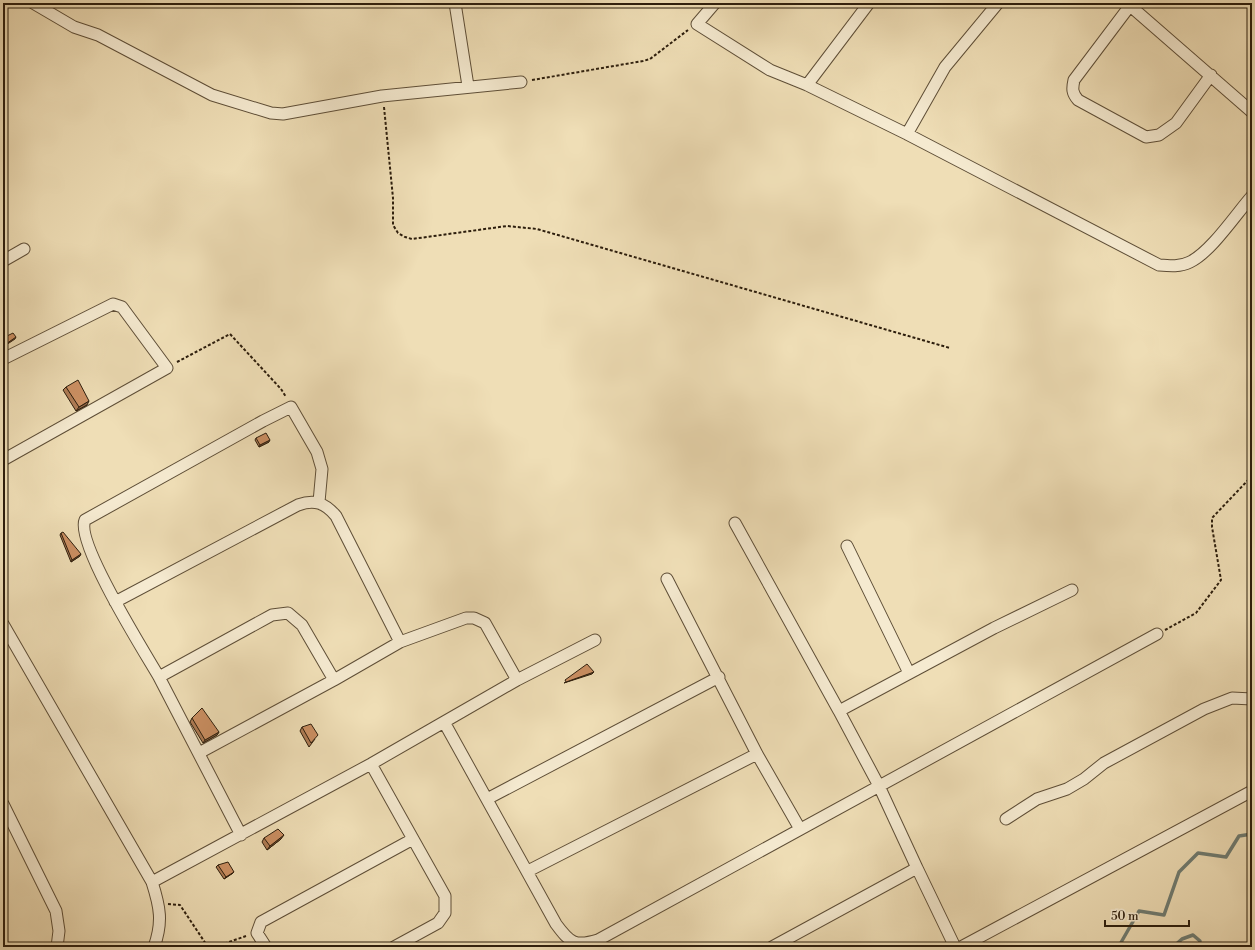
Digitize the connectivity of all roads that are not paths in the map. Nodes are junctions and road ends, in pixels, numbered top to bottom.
1 (33, 3) edge
2 (455, 3) edge
3 (715, 3) edge
4 (869, 3) edge
5 (998, 3) edge
6 (1130, 4) edge
7 (1211, 75) junction
8 (521, 82) road end
9 (807, 85) junction
10 (468, 86) junction
11 (1252, 112) edge
12 (907, 134) junction
13 (1252, 196) edge
14 (24, 249) dead end
15 (3, 261) edge
16 (3, 359) edge
17 (3, 460) edge
18 (319, 502) junction
19 (735, 523) dead end
20 (847, 546) dead end
21 (667, 579) dead end
22 (1072, 590) dead end
23 (115, 602) junction
24 (3, 624) edge
25 (1157, 634) road end
26 (594, 640) dead end
27 (400, 642) junction
28 (909, 673) junction
29 (159, 677) junction
30 (719, 677) junction
31 (334, 680) junction
32 (517, 680) junction
33 (1252, 699) edge
34 (839, 711) junction
35 (444, 722) junction
36 (199, 753) junction
37 (757, 754) junction
38 (371, 764) junction
39 (879, 786) junction
40 (1252, 791) edge
41 (487, 799) junction
42 (3, 804) edge
43 (1006, 819) dead end
44 (800, 829) junction
45 (241, 835) junction
46 (414, 839) junction
47 (917, 868) junction
48 (528, 872) junction
49 (152, 882) junction
50 (57, 947) edge
51 (154, 947) edge
52 (266, 947) edge
53 (394, 947) edge
54 (772, 947) edge
55 (955, 947) edge
56 (962, 947) edge

1 - 10 street
2 - 10 street
3 - 9 street
4 - 9 street
5 - 12 street
6 - 7 street
6 - 7 street
7 - 11 street
8 - 10 street
9 - 12 street
12 - 13 street
14 - 15 street
16 - 17 street
18 - 23 street
18 - 23 street
18 - 27 street
19 - 34 street
20 - 28 street
21 - 30 street
22 - 28 street
23 - 29 street
24 - 49 street
25 - 39 street
26 - 32 street
27 - 31 street
27 - 32 street
28 - 34 street
29 - 31 street
29 - 36 street
30 - 37 street
30 - 41 street
31 - 36 street
32 - 35 street
33 - 43 street
34 - 39 street
35 - 38 street
35 - 41 street
36 - 45 street
37 - 44 street
37 - 48 street
38 - 45 street
38 - 46 street
39 - 44 street
39 - 47 street
40 - 56 street
41 - 48 street
42 - 50 street
44 - 48 street
45 - 49 street
46 - 52 street
46 - 53 street
47 - 54 street
47 - 55 street
49 - 51 street

